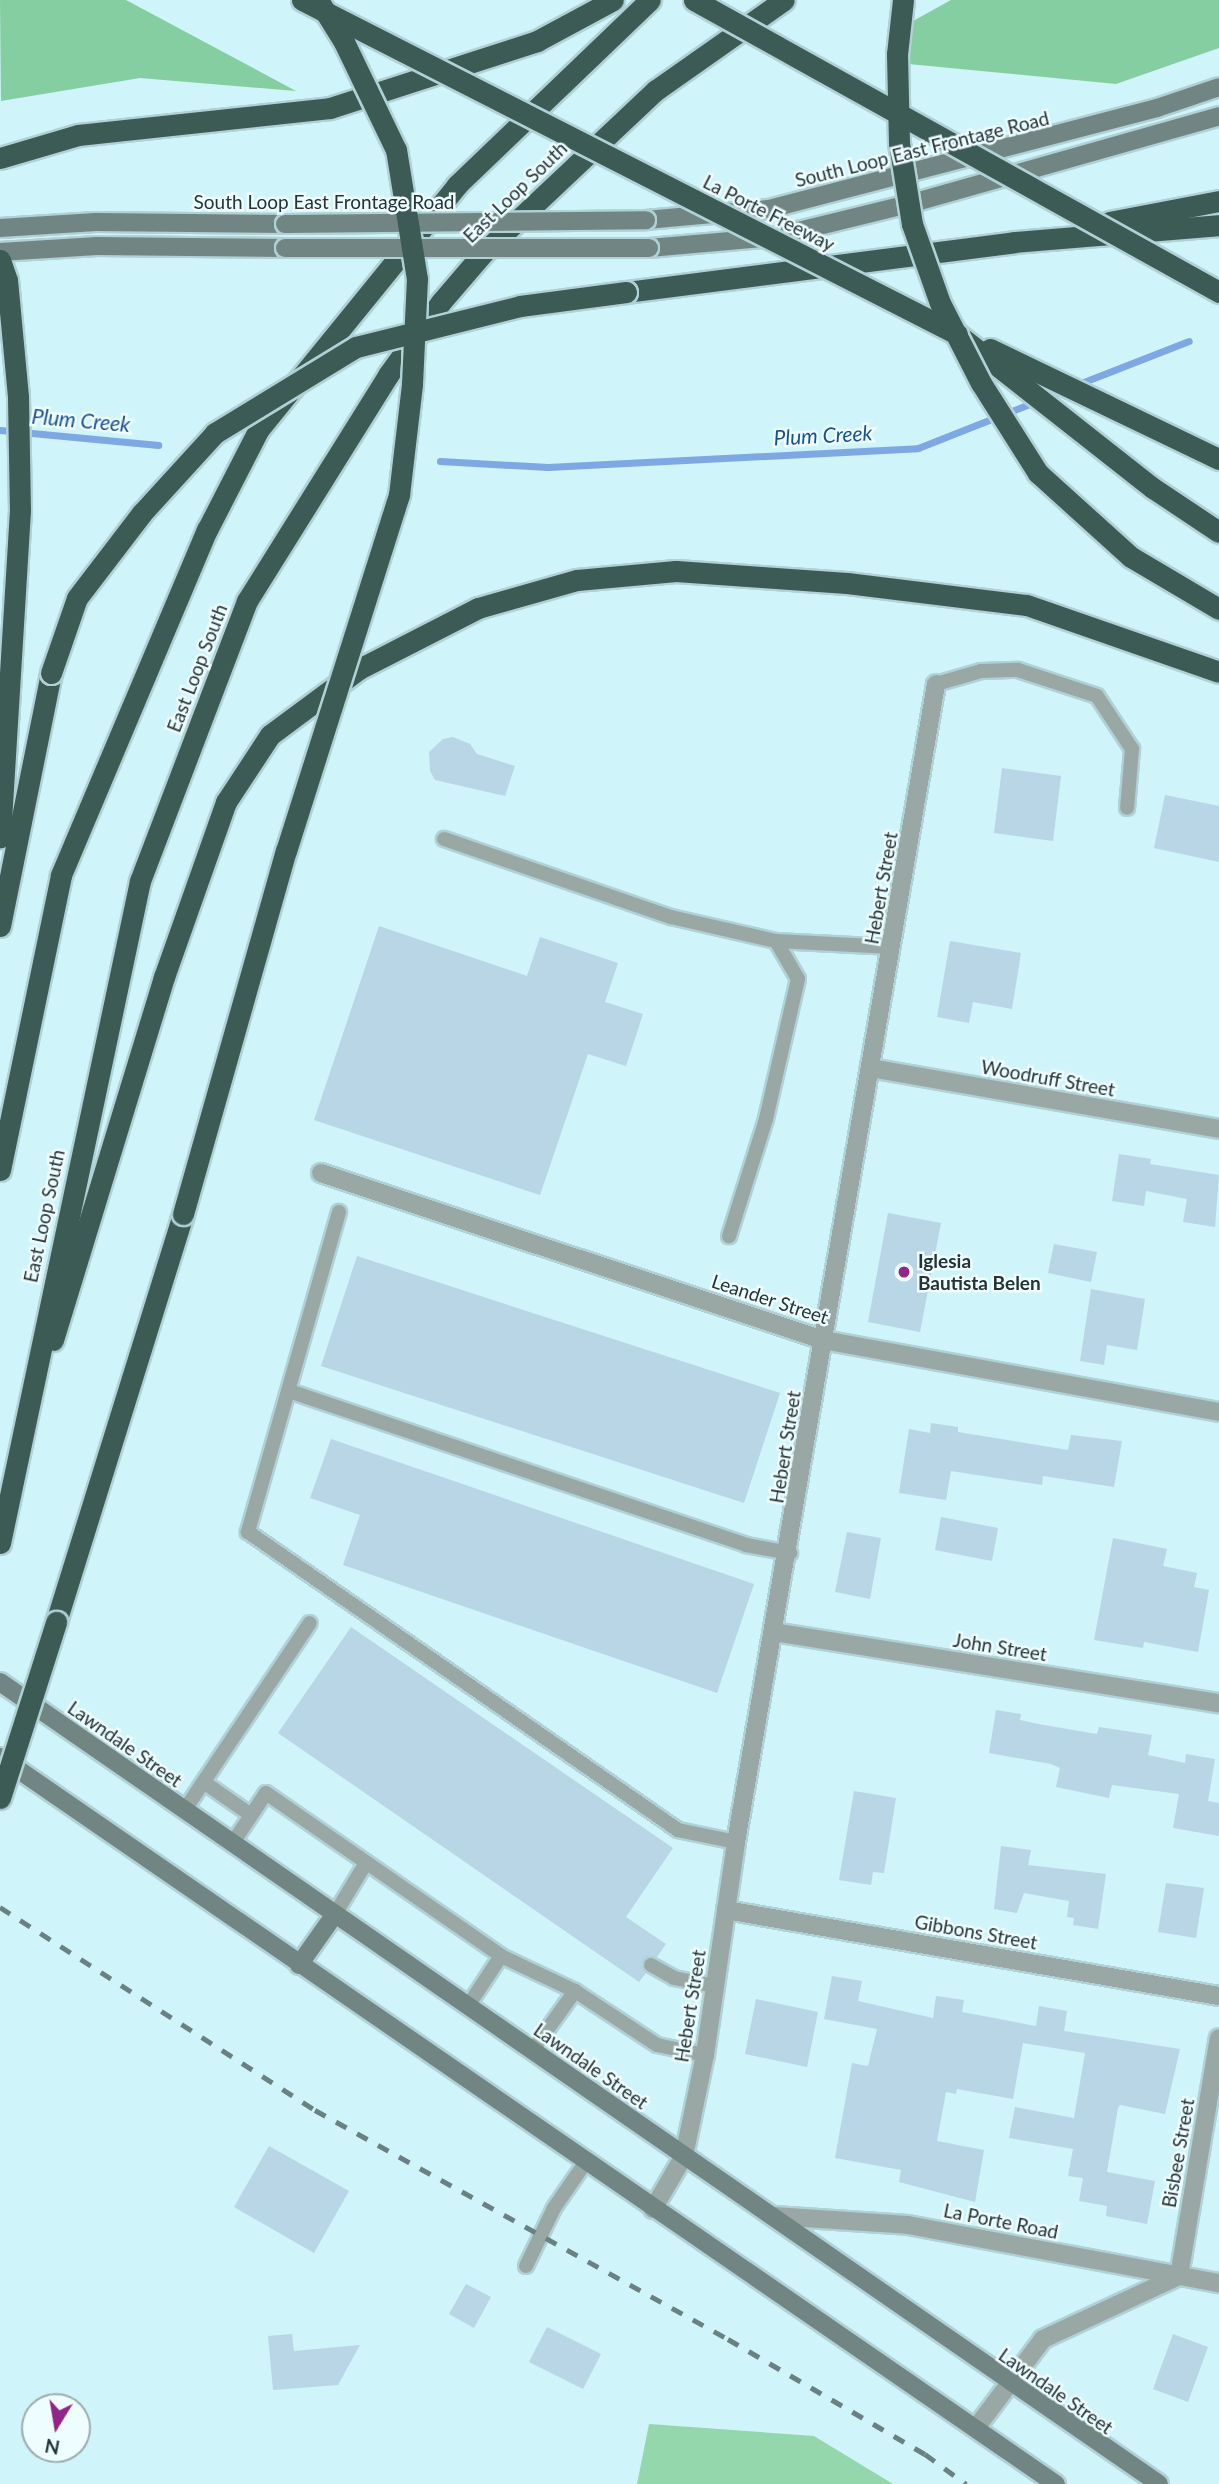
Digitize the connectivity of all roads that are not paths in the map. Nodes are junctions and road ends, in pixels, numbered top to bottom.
1 (302, 0) edge
2 (318, 0) edge
3 (613, 0) edge
4 (650, 0) edge
5 (694, 0) edge
6 (784, 0) edge
7 (904, 0) edge
8 (1219, 87) edge
9 (1219, 116) edge
10 (0, 158) edge
11 (1219, 201) edge
12 (1219, 225) edge
13 (0, 228) edge
14 (1014, 242) junction
15 (0, 252) edge
16 (0, 260) edge
17 (1219, 292) edge
18 (957, 334) junction
19 (1219, 460) edge
20 (1219, 532) edge
21 (1219, 609) edge
22 (1219, 672) edge
23 (936, 684) joint
24 (1127, 808) dead end
25 (0, 837) edge
26 (444, 839) dead end
27 (0, 926) edge
28 (776, 941) junction
29 (892, 947) junction
30 (870, 1068) junction
31 (1219, 1129) edge
32 (0, 1170) edge
33 (321, 1172) dead end
34 (339, 1212) dead end
35 (729, 1236) dead end
36 (823, 1340) junction
37 (289, 1391) junction
38 (1219, 1412) edge
39 (17, 1459) junction
40 (0, 1543) edge
41 (790, 1553) junction
42 (310, 1623) dead end
43 (774, 1632) junction
44 (0, 1682) edge
45 (1219, 1703) edge
46 (0, 1757) edge
47 (205, 1783) junction
48 (0, 1798) edge
49 (184, 1811) junction
50 (251, 1815) junction
51 (736, 1842) junction
52 (232, 1844) junction
53 (366, 1863) junction
54 (726, 1910) junction
55 (335, 1914) junction
56 (501, 1956) junction
57 (299, 1965) junction
58 (651, 1965) dead end
59 (715, 1986) junction
60 (575, 1991) junction
61 (1219, 1996) edge
62 (468, 2006) junction
63 (1219, 2038) edge
64 (532, 2050) junction
65 (705, 2055) junction
66 (684, 2156) junction
67 (585, 2162) junction
68 (653, 2209) junction
69 (774, 2216) junction
70 (526, 2266) dead end
71 (1179, 2276) junction
72 (1219, 2283) edge
73 (1008, 2384) junction
74 (976, 2428) junction
75 (1056, 2484) edge
76 (1159, 2484) edge

1 - 18 highway, La Porte Freeway, bridge
2 - 48 highway, bridge
3 - 10 highway
4 - 32 highway
5 - 17 highway, bridge
6 - 39 highway, East Loop South
7 - 21 highway, bridge
8 - 13 main road, South Loop East Frontage Road, bridge
9 - 15 main road, bridge
11 - 14 highway
12 - 14 highway
14 - 27 highway, bridge
16 - 25 highway
18 - 19 highway, La Porte Freeway
18 - 20 highway
22 - 39 highway
23 - 24 lane
23 - 29 street, Hebert Street
26 - 28 lane
28 - 29 lane
28 - 35 lane
29 - 30 street, Hebert Street
30 - 31 street, Woodruff Street
30 - 36 street, Hebert Street
33 - 36 street, Leander Street
34 - 37 lane
36 - 38 street, Leander Street
36 - 41 street, Hebert Street
37 - 41 lane
37 - 51 lane
39 - 40 highway, East Loop South
41 - 43 street, Hebert Street
42 - 47 lane
43 - 45 street, John Street
43 - 51 street, Hebert Street
44 - 49 main road, Lawndale Street
46 - 57 main road
47 - 49 lane
47 - 50 lane
49 - 52 main road, Lawndale Street
50 - 52 lane
50 - 53 lane
51 - 54 street, Hebert Street
52 - 55 main road, Lawndale Street
53 - 55 lane
53 - 56 lane
54 - 59 street, Hebert Street
54 - 61 street, Gibbons Street
55 - 57 main road
55 - 62 main road, Lawndale Street
56 - 60 lane
56 - 62 lane
57 - 67 main road
58 - 59 lane
59 - 65 street, Hebert Street
60 - 64 lane
60 - 65 lane
62 - 64 main road, Lawndale Street
63 - 71 street, Bisbee Street
64 - 66 main road, Lawndale Street
65 - 66 street, Hebert Street
66 - 68 street, Hebert Street
66 - 69 main road, Lawndale Street
67 - 68 main road
67 - 70 lane
68 - 74 main road
69 - 71 street, La Porte Road
69 - 73 main road, Lawndale Street
71 - 72 street, La Porte Road
71 - 73 street
73 - 74 street
73 - 76 main road, Lawndale Street
74 - 75 main road

